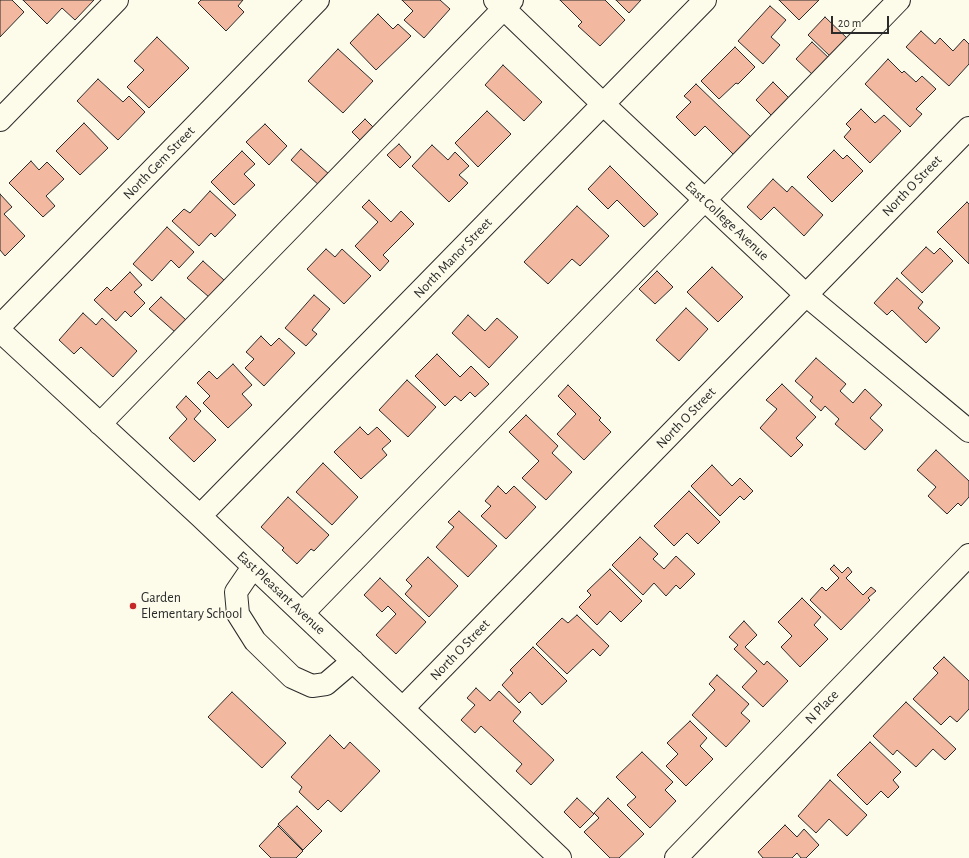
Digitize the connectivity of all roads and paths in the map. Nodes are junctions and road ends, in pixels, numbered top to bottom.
1 (117, 0) edge
2 (318, 0) edge
3 (705, 0) edge
4 (899, 0) edge
5 (504, 3) edge
6 (603, 104) junction
7 (0, 120) edge
8 (969, 128) edge
9 (704, 200) junction
10 (806, 295) junction
11 (0, 326) edge
12 (0, 331) edge
13 (100, 424) junction
14 (969, 431) edge
15 (200, 516) junction
16 (969, 555) edge
17 (253, 567) junction
18 (303, 613) junction
19 (353, 661) junction
20 (403, 708) junction
21 (560, 858) edge
22 (676, 858) edge

1 - 7 street
2 - 11 street, North Gem Street
3 - 6 street, North Manor Street
4 - 9 street
5 - 6 street, East College Avenue
5 - 13 street
6 - 9 street, East College Avenue
6 - 15 street, North Manor Street
8 - 10 street, North O Street
9 - 10 street, East College Avenue
9 - 18 street
10 - 14 street, East College Avenue
10 - 20 street, North O Street
12 - 13 street, East Pleasant Avenue
13 - 15 street, East Pleasant Avenue
15 - 17 street, East Pleasant Avenue
16 - 22 street, N Place
17 - 18 street, East Pleasant Avenue
17 - 19 street
18 - 19 street, East Pleasant Avenue
19 - 20 street, East Pleasant Avenue
20 - 21 street, East Pleasant Avenue

